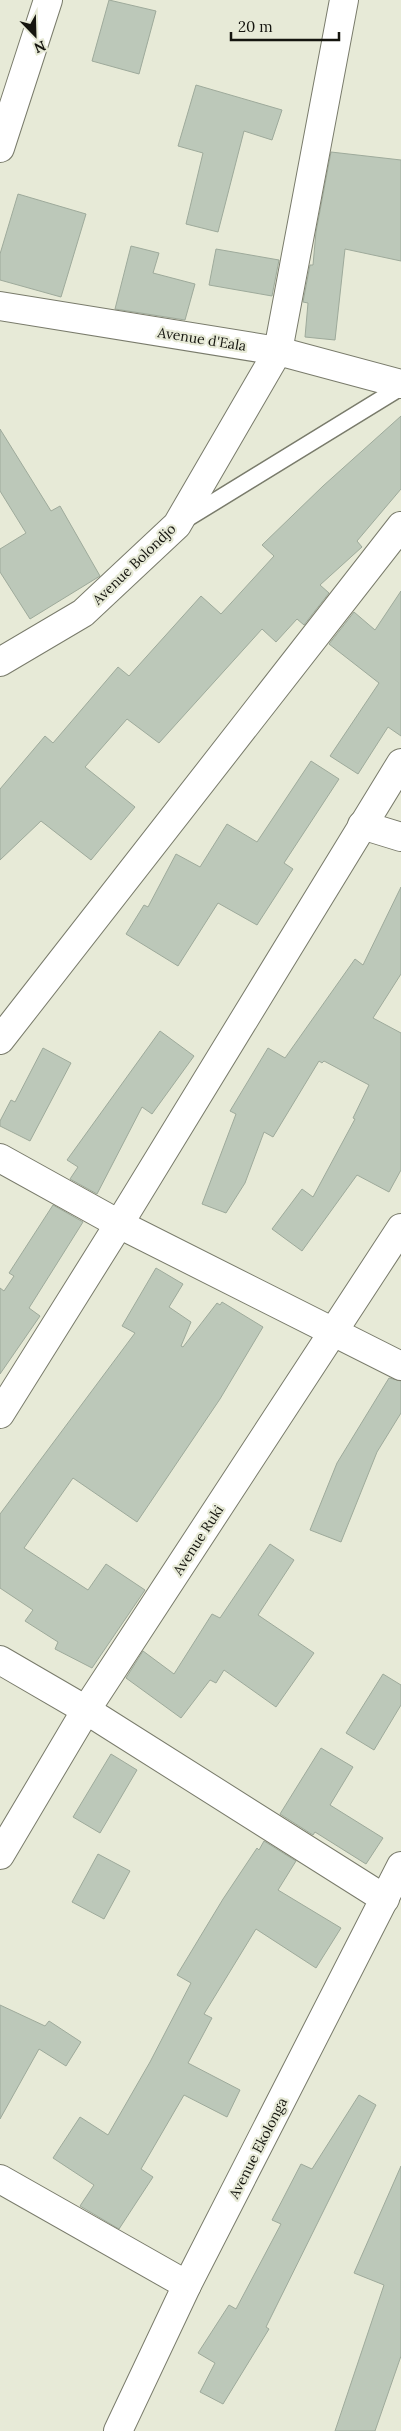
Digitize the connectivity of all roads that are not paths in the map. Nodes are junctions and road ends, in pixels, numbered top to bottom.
1 (48, 0) edge
2 (344, 0) edge
3 (0, 148) edge
4 (0, 306) edge
5 (278, 351) junction
6 (401, 386) edge
7 (177, 524) junction
8 (401, 526) edge
9 (0, 662) edge
10 (401, 763) edge
11 (362, 825) junction
12 (401, 837) edge
13 (0, 1040) edge
14 (0, 1158) edge
15 (119, 1224) junction
16 (401, 1228) edge
17 (335, 1332) junction
18 (401, 1366) edge
19 (0, 1414) edge
20 (0, 1660) edge
21 (86, 1710) junction
22 (0, 1856) edge
23 (401, 1866) edge
24 (385, 1899) junction
25 (0, 2179) edge
26 (187, 2286) junction
27 (118, 2431) edge

1 - 3 street
2 - 5 street, Avenue Bolondjo
4 - 5 street, Avenue d'Eala
5 - 6 street, Avenue d'Eala
5 - 7 street, Avenue Bolondjo
6 - 7 lane
7 - 9 street, Avenue Bolondjo
8 - 13 street
10 - 11 street
11 - 12 street
11 - 15 street
14 - 15 street
15 - 17 street
15 - 19 street
16 - 17 street, Avenue Ruki
17 - 18 street
17 - 21 street, Avenue Ruki
20 - 21 street
21 - 22 street, Avenue Ruki
21 - 24 street
23 - 24 street, Avenue Ekolonga
24 - 26 street, Avenue Ekolonga
25 - 26 street
26 - 27 street, Avenue Ekolonga

